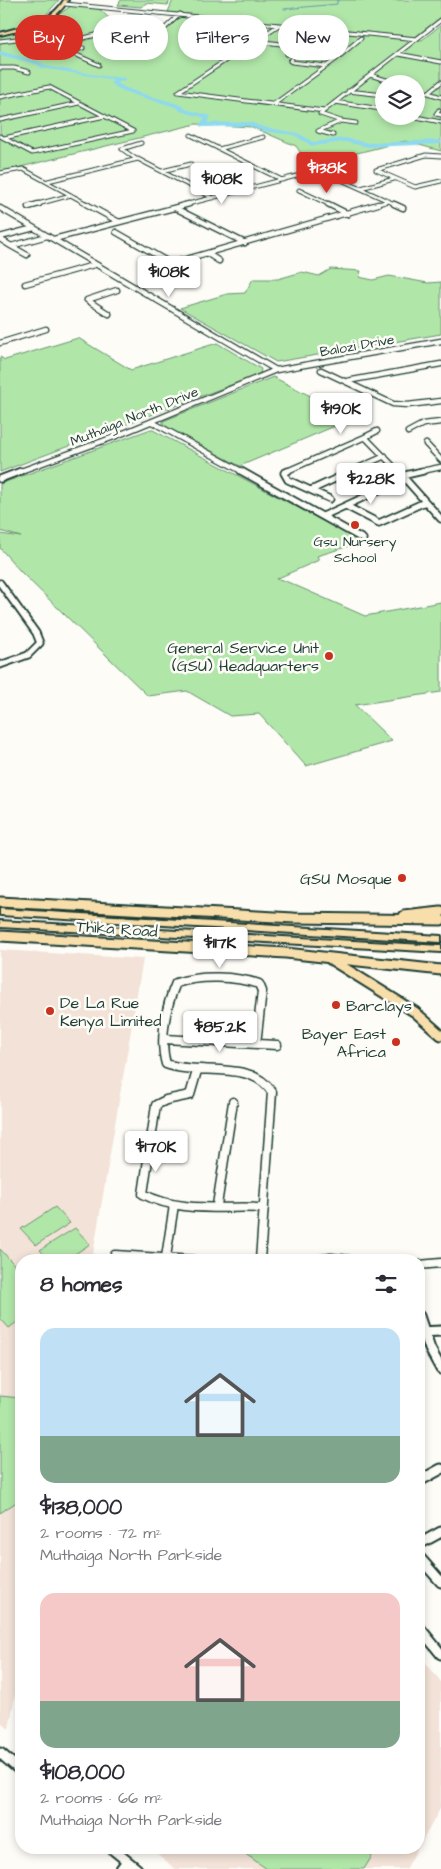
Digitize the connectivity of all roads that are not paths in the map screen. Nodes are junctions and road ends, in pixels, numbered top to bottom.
1 (66, 2) edge
2 (180, 14) junction
3 (440, 22) edge
4 (168, 25) edge
5 (278, 25) edge
6 (349, 32) edge
7 (0, 34) edge
8 (361, 38) dead end
9 (15, 39) edge
10 (417, 39) junction
11 (0, 41) edge
12 (349, 47) edge
13 (398, 54) junction
14 (83, 58) edge
15 (226, 60) edge
16 (291, 60) edge
17 (333, 60) edge
18 (441, 62) edge
19 (99, 65) dead end
20 (326, 66) junction
21 (0, 68) edge
22 (29, 72) dead end
23 (370, 75) junction
24 (375, 77) edge
25 (441, 82) edge
26 (348, 91) junction
27 (425, 92) edge
28 (428, 93) junction
29 (375, 94) edge
30 (0, 97) edge
31 (441, 97) edge
32 (335, 102) junction
33 (79, 103) junction
34 (274, 104) junction
35 (375, 108) edge
36 (438, 110) edge
37 (324, 111) junction
38 (441, 115) edge
39 (105, 116) junction
40 (425, 119) edge
41 (0, 120) edge
42 (341, 120) junction
43 (441, 122) edge
44 (356, 123) dead end
45 (333, 134) dead end
46 (191, 135) dead end
47 (2, 137) edge
48 (263, 138) dead end
49 (141, 142) dead end
50 (218, 149) junction
51 (441, 156) edge
52 (137, 159) junction
53 (191, 164) dead end
54 (162, 171) junction
55 (0, 173) edge
56 (395, 179) junction
57 (282, 180) junction
58 (48, 181) junction
59 (441, 181) edge
60 (361, 188) junction
61 (299, 190) dead end
62 (71, 195) junction
63 (213, 198) junction
64 (389, 201) junction
65 (28, 207) dead end
66 (0, 208) edge
67 (176, 208) junction
68 (403, 208) dead end
69 (348, 214) junction
70 (120, 222) junction
71 (34, 228) junction
72 (116, 232) dead end
73 (47, 236) junction
74 (0, 238) edge
75 (54, 239) junction
76 (246, 243) junction
77 (10, 246) junction
78 (208, 254) junction
79 (27, 255) dead end
80 (219, 261) dead end
81 (172, 264) junction
82 (94, 265) junction
83 (148, 270) dead end
84 (25, 284) dead end
85 (117, 290) dead end
86 (109, 314) dead end
87 (46, 329) dead end
88 (441, 341) edge
89 (0, 343) edge
90 (441, 364) edge
91 (276, 370) junction
92 (321, 370) dead end
93 (346, 381) junction
94 (441, 401) edge
95 (152, 422) junction
96 (441, 422) edge
97 (377, 431) dead end
98 (408, 432) dead end
99 (365, 437) junction
100 (426, 444) dead end
101 (384, 456) junction
102 (441, 459) edge
103 (441, 467) edge
104 (403, 477) junction
105 (0, 479) edge
106 (311, 490) junction
107 (330, 500) dead end
108 (425, 502) junction
109 (346, 506) junction
110 (323, 516) junction
111 (440, 520) edge
112 (362, 539) dead end
113 (0, 583) edge
114 (0, 665) edge
115 (3, 902) edge
116 (0, 912) edge
117 (441, 912) edge
118 (372, 920) junction
119 (441, 920) edge
120 (0, 924) edge
121 (0, 936) edge
122 (441, 940) edge
123 (441, 949) edge
124 (326, 956) junction
125 (441, 970) edge
126 (441, 1036) edge
127 (164, 1039) junction
128 (256, 1044) junction
129 (277, 1045) dead end
130 (197, 1071) junction
131 (233, 1102) dead end
132 (174, 1204) junction
133 (217, 1205) junction
134 (264, 1208) junction
135 (166, 1254) edge
136 (260, 1254) edge
137 (441, 1263) edge
138 (425, 1264) edge
139 (441, 1331) edge
140 (425, 1332) edge
141 (425, 1339) edge
142 (441, 1369) edge
143 (441, 1470) edge
144 (425, 1479) edge
145 (441, 1532) edge
146 (425, 1541) edge
147 (425, 1565) edge
148 (441, 1582) edge
149 (425, 1635) edge
150 (441, 1654) edge
151 (0, 1753) edge
152 (15, 1766) edge
153 (116, 1854) edge
154 (124, 1865) edge
155 (137, 1869) edge

1 - 2 street
1 - 7 highway
2 - 4 street
2 - 5 street
3 - 10 street
6 - 10 street
8 - 12 street
9 - 11 street
10 - 13 street
13 - 18 street
13 - 23 street
14 - 19 street
15 - 34 street
16 - 20 street
17 - 20 street
20 - 34 street
21 - 22 street
23 - 24 street
23 - 26 street
25 - 28 street
26 - 29 street
26 - 32 street
27 - 28 street
28 - 31 street
30 - 33 street
32 - 35 street
32 - 37 street
33 - 39 street
33 - 41 street
34 - 37 street
36 - 38 street
37 - 42 street
39 - 47 street
39 - 47 street
40 - 43 street
42 - 44 street
42 - 45 street
46 - 50 street
48 - 50 street
49 - 52 street
50 - 57 street
51 - 56 street
52 - 54 street
52 - 58 street
53 - 54 street
54 - 63 street
55 - 58 street
56 - 59 street
56 - 60 street
57 - 60 street
57 - 63 street
58 - 62 street
60 - 64 street
61 - 69 street
62 - 65 street
62 - 70 street
63 - 67 street
64 - 68 street
64 - 69 street
66 - 71 street
67 - 70 street
67 - 76 street
69 - 76 street
70 - 75 street
71 - 73 street
71 - 74 street
72 - 81 street
73 - 75 street
73 - 77 street
74 - 77 street
75 - 82 street
76 - 78 street
77 - 79 street
78 - 80 street
78 - 81 street
81 - 83 street
82 - 84 street
82 - 91 street
85 - 86 street
87 - 89 street
88 - 91 street, Balozi Drive
90 - 93 street
91 - 95 street, Muthaiga North Drive
92 - 93 street
93 - 94 street
95 - 105 street, Muthaiga North Drive
95 - 110 street
96 - 98 street
97 - 99 street
99 - 101 street
99 - 106 street
100 - 102 street
101 - 104 street
101 - 106 street
103 - 104 street
104 - 108 street
104 - 109 street
106 - 107 street
108 - 109 street
108 - 111 street
109 - 110 street
110 - 112 street
113 - 114 street
115 - 118 main road, Thika Road
116 - 122 highway, Thika Road
117 - 118 main road
118 - 119 main road, Thika Road
120 - 123 highway, Thika Road
121 - 124 main road, Thika Road
124 - 125 main road, Thika Road
124 - 126 main road
127 - 128 street
127 - 128 street
127 - 130 street
128 - 129 street
130 - 132 street
130 - 134 street
131 - 133 street
132 - 133 street
132 - 135 street
133 - 134 street
134 - 136 street
137 - 138 street
139 - 140 street
141 - 142 street
143 - 144 street
145 - 146 street
147 - 148 street
149 - 150 street
151 - 152 street
153 - 154 street
154 - 155 street

